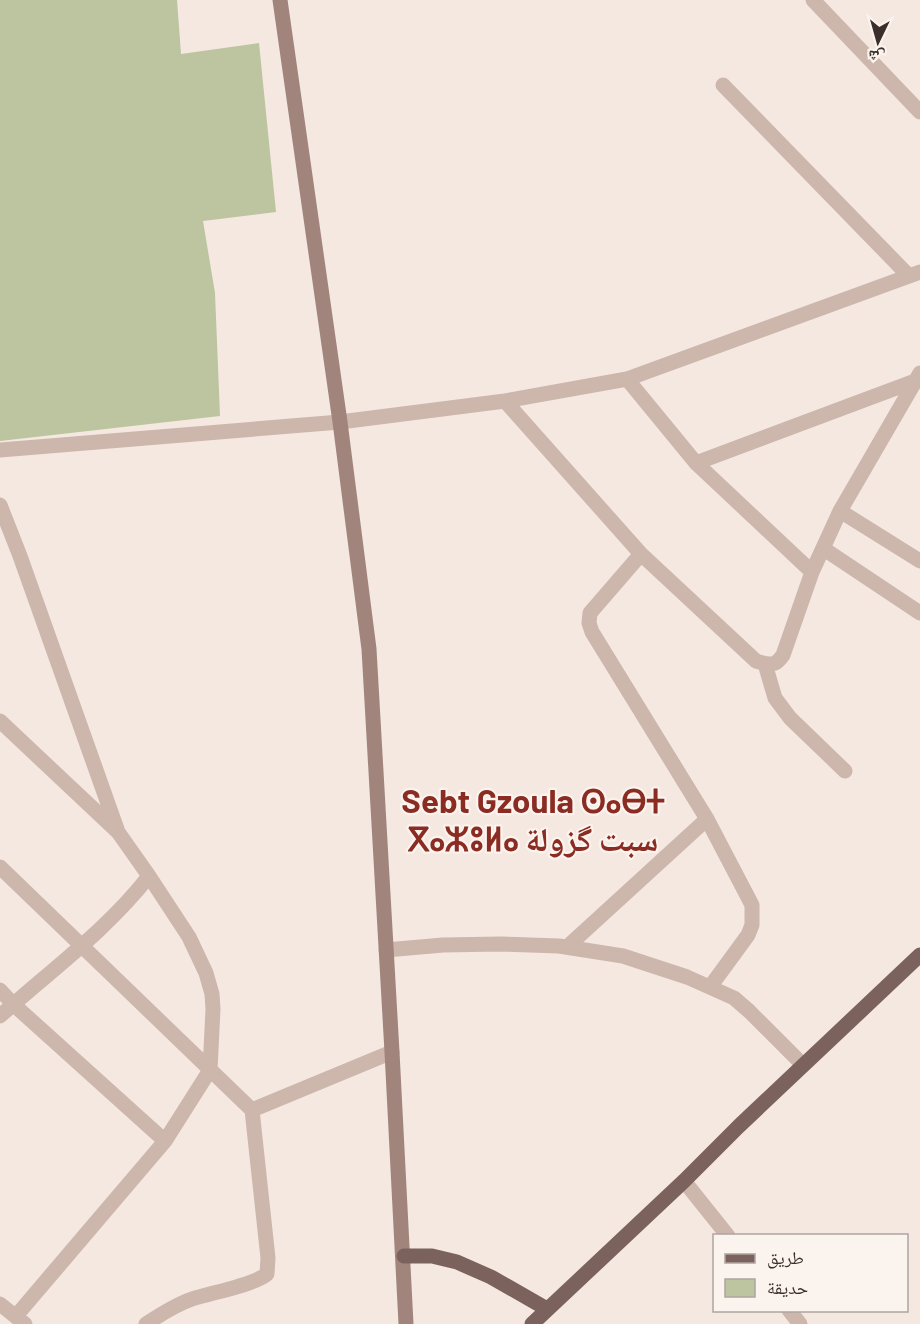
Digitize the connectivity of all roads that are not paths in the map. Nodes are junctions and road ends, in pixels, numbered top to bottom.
1 (280, 0) edge
2 (813, 0) edge
3 (723, 85) dead end
4 (920, 112) edge
5 (915, 274) edge
6 (627, 379) junction
7 (918, 379) edge
8 (505, 401) junction
9 (340, 422) junction
10 (0, 450) edge
11 (696, 463) junction
12 (0, 505) edge
13 (840, 511) junction
14 (824, 549) junction
15 (641, 554) junction
16 (920, 561) edge
17 (812, 572) junction
18 (920, 613) edge
19 (765, 664) junction
20 (0, 721) edge
21 (845, 771) dead end
22 (707, 819) junction
23 (117, 832) junction
24 (0, 867) edge
25 (149, 876) junction
26 (81, 946) junction
27 (567, 947) junction
28 (386, 950) junction
29 (920, 955) edge
30 (710, 987) junction
31 (0, 990) edge
32 (13, 1004) junction
33 (0, 1016) edge
34 (392, 1052) junction
35 (803, 1065) junction
36 (210, 1070) junction
37 (252, 1110) junction
38 (165, 1141) junction
39 (684, 1181) junction
40 (726, 1234) edge
41 (404, 1256) junction
42 (0, 1304) edge
43 (547, 1309) junction
44 (790, 1312) edge
45 (21, 1320) edge
46 (146, 1324) edge
47 (406, 1324) edge
48 (531, 1324) edge
49 (800, 1324) edge

1 - 9 main road
2 - 4 street
3 - 5 street
5 - 6 street
6 - 8 street
6 - 11 street
7 - 11 street
7 - 13 street
8 - 9 street
8 - 15 street
9 - 10 street
9 - 28 main road
11 - 17 street
12 - 23 street
13 - 14 street
13 - 16 street
14 - 17 street
14 - 18 street
15 - 19 street
15 - 22 street
17 - 19 street
19 - 21 street
20 - 23 street
22 - 27 street
22 - 30 street
23 - 25 street
24 - 26 street
25 - 26 street
25 - 36 street
26 - 32 street
26 - 36 street
27 - 28 street
27 - 30 street
28 - 34 main road
29 - 35 main road
30 - 35 street
31 - 32 street
32 - 33 street
32 - 38 street
34 - 37 street
34 - 41 main road
35 - 39 main road
36 - 37 street
36 - 38 street
37 - 46 street
38 - 45 street
39 - 40 street
39 - 43 main road
41 - 43 main road
41 - 47 main road
42 - 45 street
43 - 48 main road
44 - 49 street

